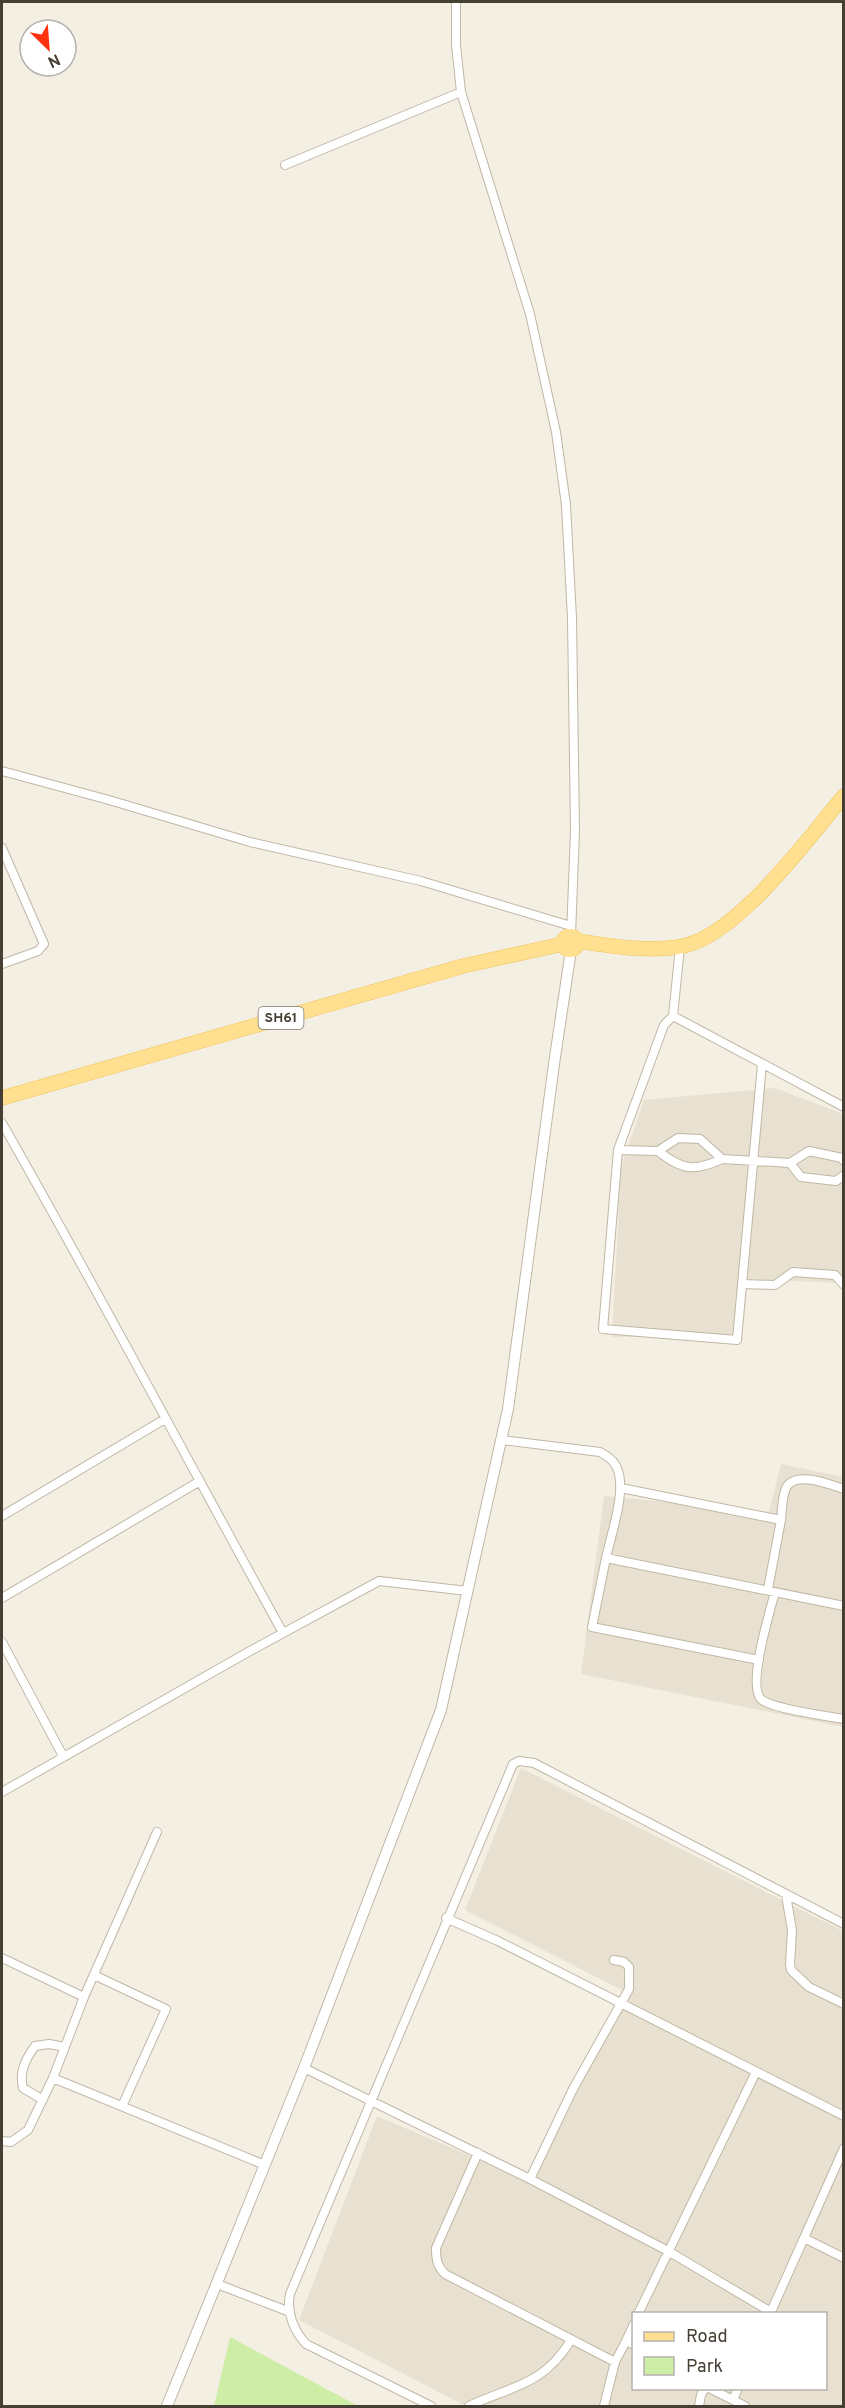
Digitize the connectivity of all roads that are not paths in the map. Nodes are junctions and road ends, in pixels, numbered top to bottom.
1 (456, 2) edge
2 (461, 92) junction
3 (285, 165) dead end
4 (2, 771) edge
5 (843, 796) edge
6 (2, 848) edge
7 (571, 939) junction
8 (680, 947) junction
9 (2, 964) edge
10 (673, 1016) junction
11 (762, 1064) junction
12 (2, 1098) edge
13 (843, 1107) edge
14 (2, 1123) edge
15 (618, 1150) junction
16 (658, 1151) junction
17 (722, 1159) junction
18 (753, 1160) junction
19 (843, 1161) edge
20 (790, 1163) junction
21 (843, 1175) edge
22 (742, 1284) junction
23 (843, 1285) edge
24 (165, 1419) junction
25 (502, 1440) junction
26 (200, 1482) junction
27 (621, 1488) junction
28 (843, 1489) edge
29 (2, 1516) edge
30 (781, 1520) junction
31 (606, 1558) junction
32 (468, 1591) junction
33 (772, 1591) junction
34 (2, 1598) edge
35 (843, 1606) edge
36 (283, 1633) junction
37 (2, 1642) edge
38 (759, 1660) junction
39 (843, 1719) edge
40 (63, 1756) junction
41 (2, 1792) edge
42 (157, 1832) dead end
43 (786, 1894) junction
44 (446, 1918) junction
45 (843, 1924) edge
46 (2, 1958) edge
47 (614, 1960) dead end
48 (94, 1975) junction
49 (84, 1997) junction
50 (622, 2004) junction
51 (843, 2004) edge
52 (65, 2048) junction
53 (304, 2068) junction
54 (756, 2072) junction
55 (53, 2078) junction
56 (42, 2100) junction
57 (372, 2102) junction
58 (123, 2104) junction
59 (843, 2116) edge
60 (2, 2141) edge
61 (843, 2148) edge
62 (478, 2153) junction
63 (265, 2165) junction
64 (530, 2179) junction
65 (804, 2238) junction
66 (668, 2251) junction
67 (843, 2258) edge
68 (217, 2284) junction
69 (290, 2312) junction
70 (638, 2312) edge
71 (769, 2312) edge
72 (771, 2312) edge
73 (571, 2340) junction
74 (630, 2343) edge
75 (615, 2362) junction
76 (705, 2390) edge
77 (711, 2390) edge
78 (737, 2390) edge
79 (733, 2400) junction
80 (167, 2406) edge
81 (431, 2406) edge
82 (469, 2406) edge
83 (604, 2406) edge
84 (699, 2406) edge
85 (745, 2406) edge

1 - 2 street
2 - 3 street
2 - 7 street
4 - 7 street
5 - 8 main road, SH61
6 - 9 street
7 - 8 main road, SH61
7 - 12 main road, SH61
7 - 25 street
8 - 10 street
10 - 11 street
10 - 15 street
11 - 13 street
11 - 18 street
14 - 24 street
15 - 16 street
15 - 22 street
16 - 17 street
16 - 17 street
17 - 18 street
18 - 20 street
18 - 22 street
19 - 20 street
20 - 21 street
22 - 23 street
24 - 26 street
24 - 29 street
25 - 27 street
25 - 32 street
26 - 34 street
26 - 36 street
27 - 30 street
27 - 31 street
28 - 30 street
30 - 33 street
31 - 33 street
31 - 38 street
32 - 36 street
32 - 53 street
33 - 35 street
33 - 38 street
36 - 40 street
37 - 40 street
38 - 39 street
40 - 41 street
42 - 48 street
43 - 44 street
43 - 45 street
43 - 51 street
44 - 50 street
44 - 57 street
46 - 49 street
47 - 50 street
48 - 49 street
48 - 58 street
49 - 52 street
50 - 54 street
50 - 64 street
52 - 55 street
52 - 56 street
53 - 57 street
53 - 63 street
54 - 59 street
54 - 66 street
55 - 56 street
55 - 58 street
56 - 60 street
57 - 62 street
57 - 69 street
58 - 63 street
61 - 65 street
62 - 64 street
62 - 73 street
63 - 68 street
64 - 66 street
65 - 67 street
65 - 72 street
66 - 70 street
66 - 71 street
68 - 69 street
68 - 80 street
69 - 81 street
73 - 75 street
73 - 82 street
74 - 75 street
75 - 83 street
76 - 84 street
77 - 79 street
78 - 79 street
79 - 85 street

